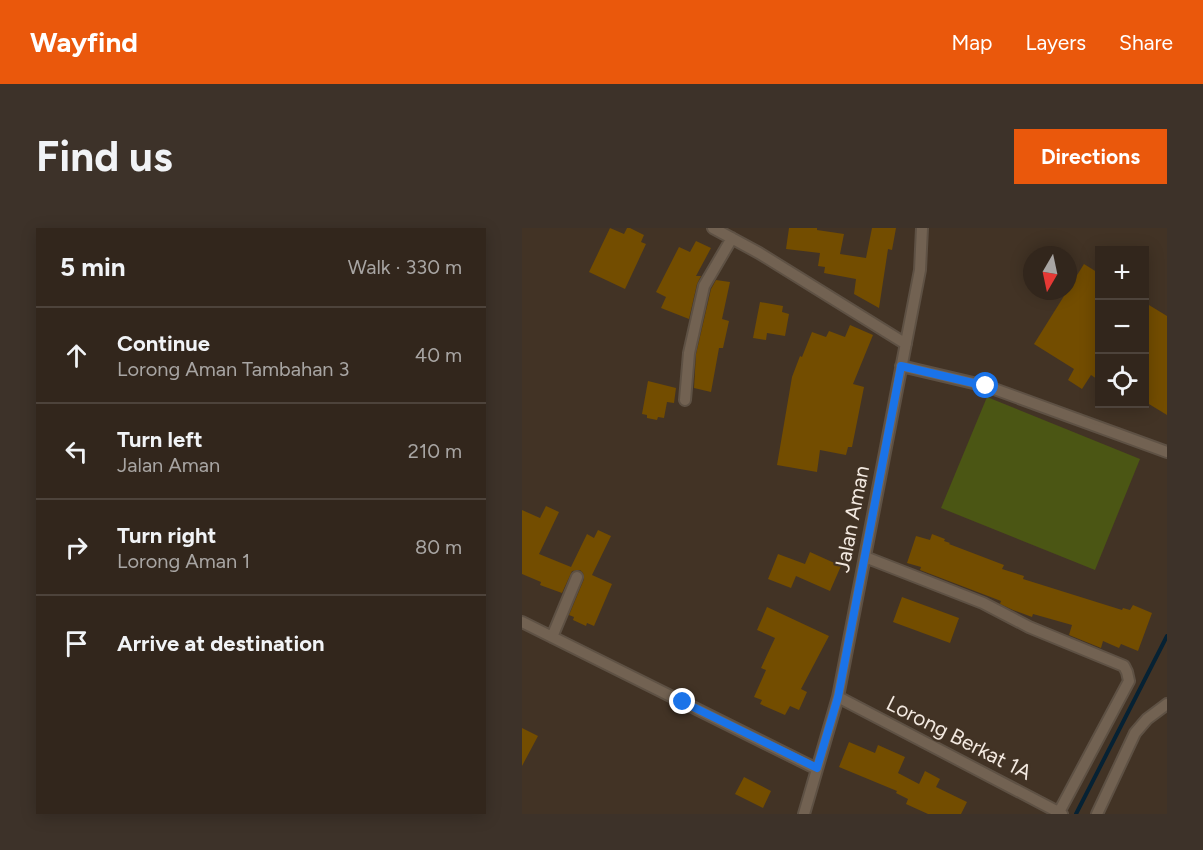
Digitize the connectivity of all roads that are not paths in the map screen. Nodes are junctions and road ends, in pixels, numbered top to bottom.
1 (713, 228) edge
2 (922, 228) edge
3 (732, 238) junction
4 (906, 344) junction
5 (901, 366) junction
6 (685, 400) dead end
7 (1167, 452) edge
8 (865, 557) junction
9 (577, 577) dead end
10 (522, 622) edge
11 (552, 637) junction
12 (838, 697) junction
13 (1167, 704) edge
14 (817, 768) junction
15 (1060, 813) edge
16 (804, 814) edge
17 (1097, 814) edge

1 - 3 street
2 - 4 street, Jalan Aman
3 - 4 street
3 - 6 street
4 - 5 street, Jalan Aman
5 - 7 street
5 - 8 street, Jalan Aman
8 - 12 street, Jalan Aman
8 - 15 street
9 - 11 street
10 - 11 street
11 - 14 street
12 - 14 street, Jalan Aman
12 - 15 street, Lorong Berkat 1A
13 - 17 street
14 - 16 street, Jalan Aman

